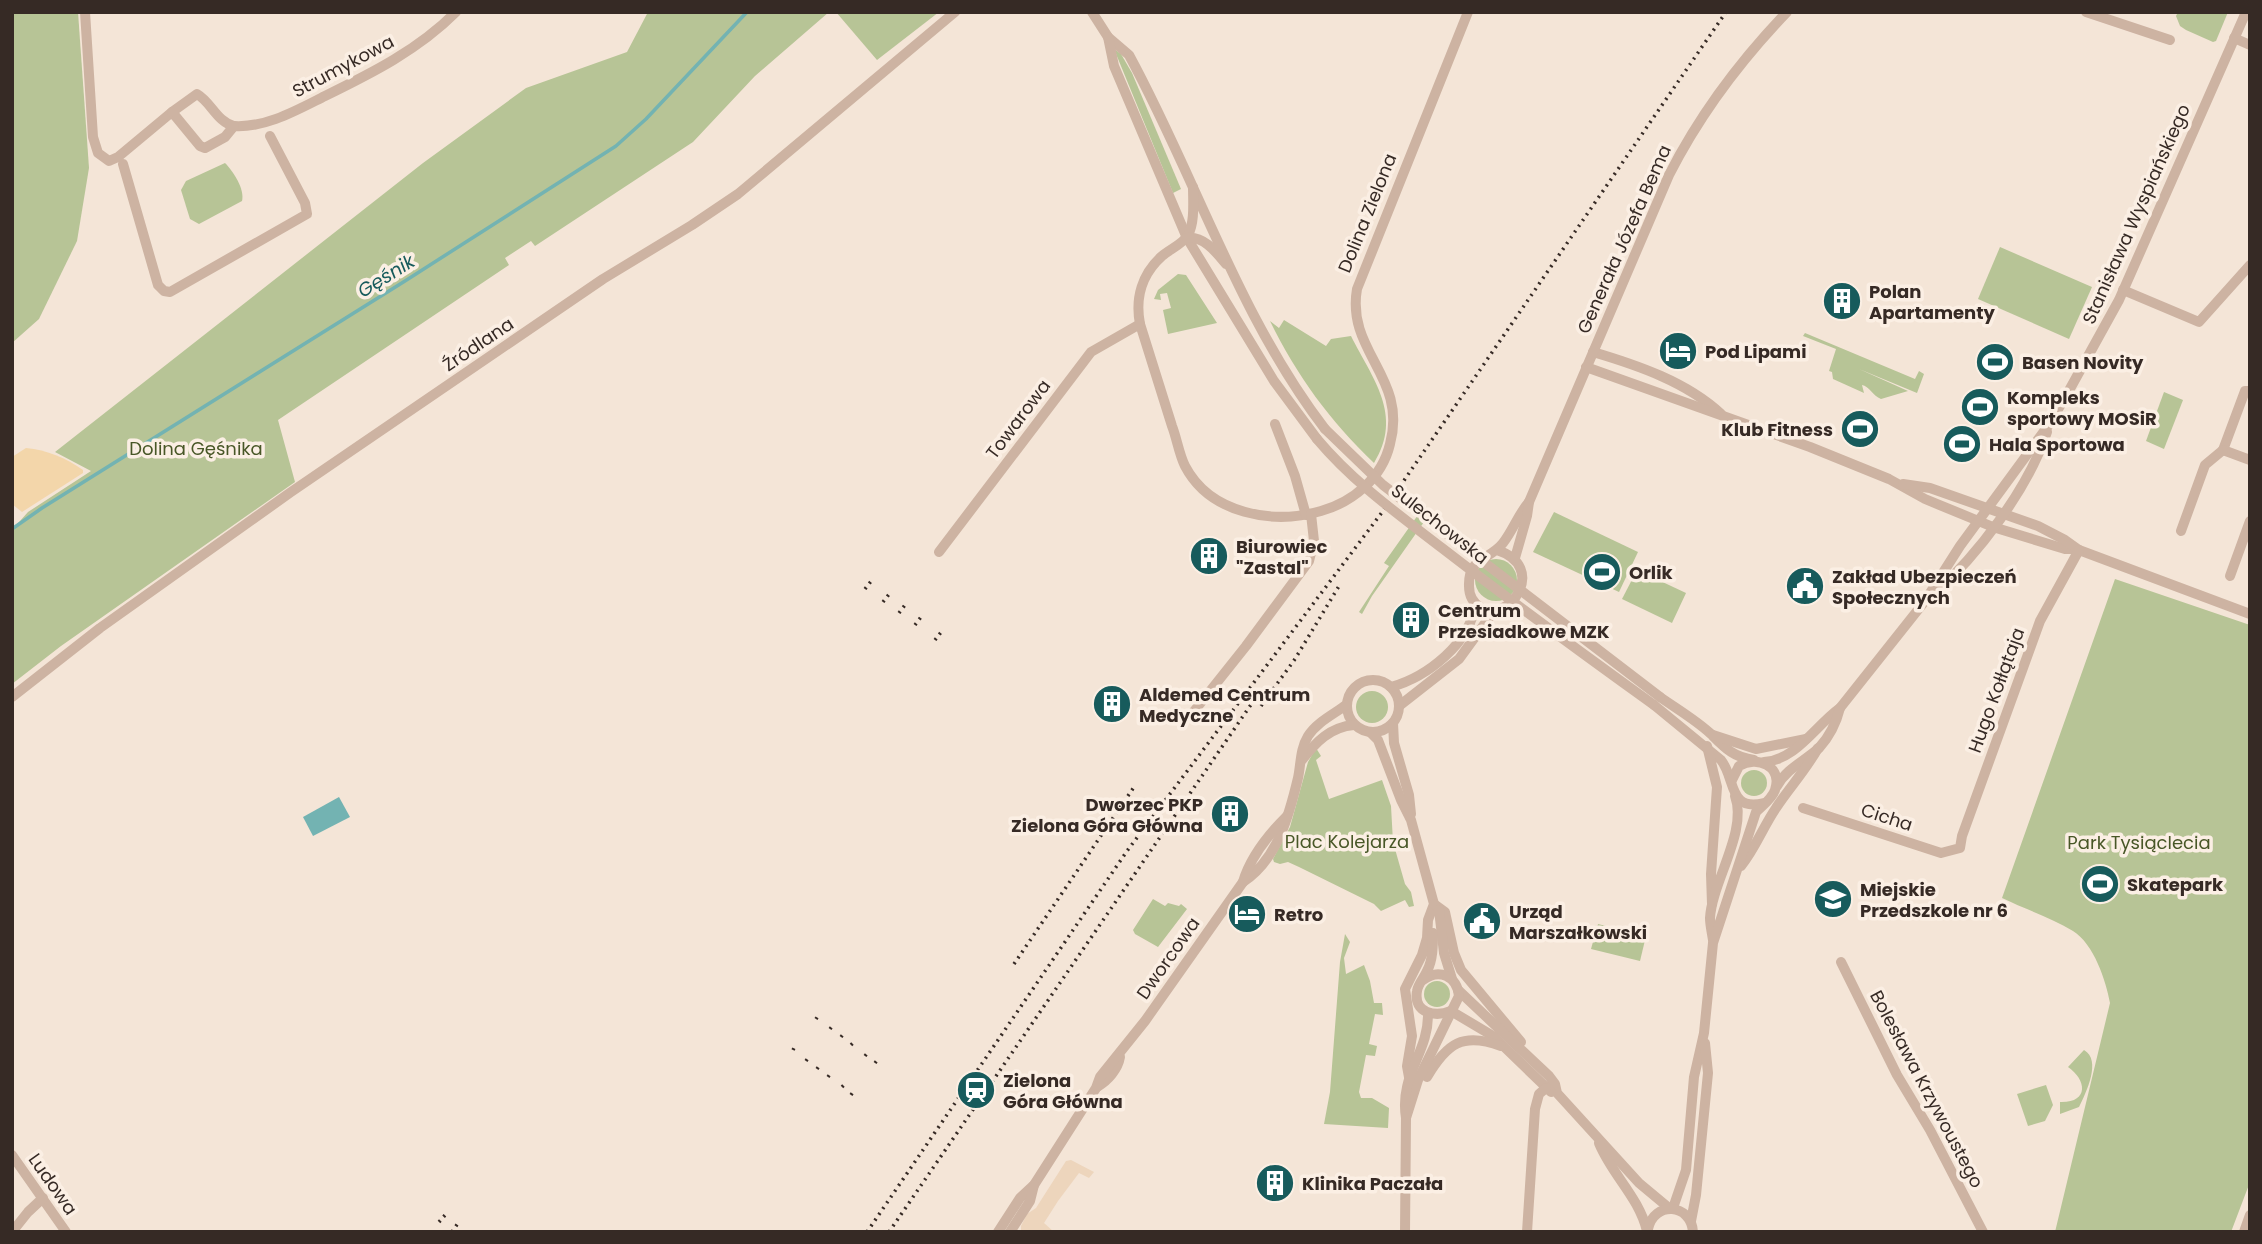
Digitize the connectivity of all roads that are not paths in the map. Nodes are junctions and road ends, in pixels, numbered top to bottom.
1 (85, 12) edge
2 (456, 12) edge
3 (955, 12) edge
4 (1092, 12) edge
5 (1468, 12) edge
6 (1787, 12) edge
7 (2087, 12) edge
8 (2246, 12) edge
9 (1108, 37) junction
10 (2234, 38) junction
11 (2170, 40) dead end
12 (2250, 45) edge
13 (172, 112) junction
14 (234, 126) junction
15 (270, 136) dead end
16 (123, 164) dead end
17 (1193, 187) junction
18 (1187, 238) junction
19 (2250, 265) edge
20 (1234, 274) junction
21 (2123, 290) junction
22 (1140, 324) junction
23 (1593, 352) junction
24 (1586, 367) junction
25 (2250, 391) edge
26 (1721, 414) junction
27 (1275, 424) dead end
28 (2048, 426) junction
29 (2223, 450) junction
30 (2250, 460) edge
31 (1900, 484) junction
32 (1529, 502) junction
33 (1989, 509) junction
34 (2003, 513) junction
35 (1308, 514) junction
36 (1979, 521) junction
37 (2250, 521) edge
38 (1993, 527) junction
39 (2181, 531) dead end
40 (1497, 550) junction
41 (2077, 550) junction
42 (939, 552) dead end
43 (1515, 558) junction
44 (2230, 576) dead end
45 (1926, 601) junction
46 (1475, 604) junction
47 (1494, 611) junction
48 (2250, 614) edge
49 (1391, 687) junction
50 (12, 697) edge
51 (1657, 701) junction
52 (1346, 705) junction
53 (1399, 706) junction
54 (1840, 708) junction
55 (1191, 715) dead end
56 (1393, 723) junction
57 (1354, 724) junction
58 (1370, 732) junction
59 (1711, 734) junction
60 (1806, 739) junction
61 (1707, 747) junction
62 (1818, 748) junction
63 (1759, 761) junction
64 (1301, 762) junction
65 (1732, 780) junction
66 (1777, 786) junction
67 (1734, 793) junction
68 (1764, 803) junction
69 (1803, 808) dead end
70 (1411, 820) junction
71 (1960, 848) joint
72 (1737, 871) junction
73 (1712, 904) junction
74 (1435, 907) junction
75 (1713, 943) junction
76 (1840, 962) dead end
77 (1452, 979) junction
78 (1423, 980) junction
79 (1458, 990) junction
80 (1451, 1011) junction
81 (1428, 1013) junction
82 (1704, 1033) junction
83 (1507, 1049) junction
84 (1526, 1053) junction
85 (1409, 1077) junction
86 (1545, 1088) junction
87 (1415, 1093) junction
88 (1557, 1093) junction
89 (1406, 1118) junction
90 (1598, 1140) junction
91 (12, 1155) edge
92 (1034, 1185) junction
93 (43, 1198) junction
94 (1671, 1208) junction
95 (2250, 1215) edge
96 (1692, 1226) edge
97 (1648, 1231) edge
98 (12, 1232) edge
99 (66, 1232) edge
100 (998, 1232) edge
101 (1010, 1232) edge
102 (1405, 1232) edge
103 (1527, 1232) edge
104 (1983, 1232) edge
105 (2244, 1232) edge

1 - 13 street
2 - 14 street, Strumykowa
3 - 50 street, Źródlana
4 - 9 street, Sulechowska
5 - 35 street, Dolina Zielona
6 - 23 street, Generała Józefa Bema
7 - 11 street
8 - 10 street, Stanisława Wyspiańskiego
9 - 17 street, Sulechowska
9 - 18 street, Sulechowska
10 - 12 street
10 - 21 street, Stanisława Wyspiańskiego
13 - 14 street
13 - 14 street, Strumykowa
15 - 16 street
17 - 18 street, Sulechowska
17 - 20 street, Sulechowska
18 - 20 street, Sulechowska
18 - 22 street
18 - 51 street, Sulechowska, bridge
19 - 21 street
20 - 51 street, Sulechowska, bridge
21 - 28 street, Stanisława Wyspiańskiego
22 - 35 street
22 - 42 street, Towarowa
23 - 24 street, Generała Józefa Bema
23 - 26 street
24 - 26 street
24 - 32 street, Generała Józefa Bema
25 - 29 street
26 - 31 street
27 - 35 street
28 - 33 street, Stanisława Wyspiańskiego
28 - 34 street, Stanisława Wyspiańskiego
29 - 30 street
29 - 39 street
31 - 33 street
31 - 36 street
32 - 40 street, Generała Józefa Bema
32 - 43 street, Generała Józefa Bema
33 - 34 street
33 - 36 street, Stanisława Wyspiańskiego
34 - 38 street, Stanisława Wyspiańskiego
34 - 41 street
35 - 55 street
36 - 38 street
36 - 45 street, Stanisława Wyspiańskiego
37 - 44 street
38 - 41 street
38 - 45 street, Stanisława Wyspiańskiego
40 - 43 street
40 - 46 street
41 - 48 street
41 - 71 street, Hugo Kołłątaja
43 - 47 street
45 - 54 street, Stanisława Wyspiańskiego
46 - 47 street
46 - 49 street
47 - 53 street
49 - 52 street
49 - 53 street
51 - 59 street, Sulechowska
51 - 61 street, Sulechowska
52 - 57 street
52 - 64 street, Dworcowa
53 - 56 street
54 - 60 street, Stanisława Wyspiańskiego
54 - 62 street, Stanisława Wyspiańskiego
56 - 58 street
56 - 70 street
57 - 58 street
57 - 64 street, Dworcowa
58 - 70 street
59 - 60 street
59 - 63 street, Sulechowska
60 - 63 street, Stanisława Wyspiańskiego
61 - 65 street, Sulechowska
61 - 73 street
62 - 66 street, Stanisława Wyspiańskiego
62 - 72 street
63 - 65 street
63 - 66 street
64 - 92 street, Dworcowa
65 - 67 street
66 - 68 street
67 - 68 street
67 - 73 street
68 - 72 street
69 - 71 street, Cicha
70 - 74 street
72 - 75 street
73 - 75 street
74 - 77 street
74 - 78 street
74 - 84 street
74 - 85 street
75 - 82 street
76 - 104 street, Bolesława Krzywoustego
77 - 78 street
77 - 79 street
78 - 81 street
79 - 80 street
79 - 84 street
80 - 81 street
80 - 83 street
80 - 87 street
81 - 85 street
82 - 94 street
82 - 96 street
83 - 86 street
83 - 87 street
84 - 88 street
85 - 89 street
86 - 88 street
86 - 103 street
87 - 89 street
88 - 90 street
89 - 102 street
90 - 94 street
90 - 97 street
91 - 93 street, Ludowa
92 - 100 street, Dworcowa
92 - 101 street, Dworcowa
93 - 98 street
93 - 99 street, Ludowa
94 - 96 street
94 - 97 street
95 - 105 street

